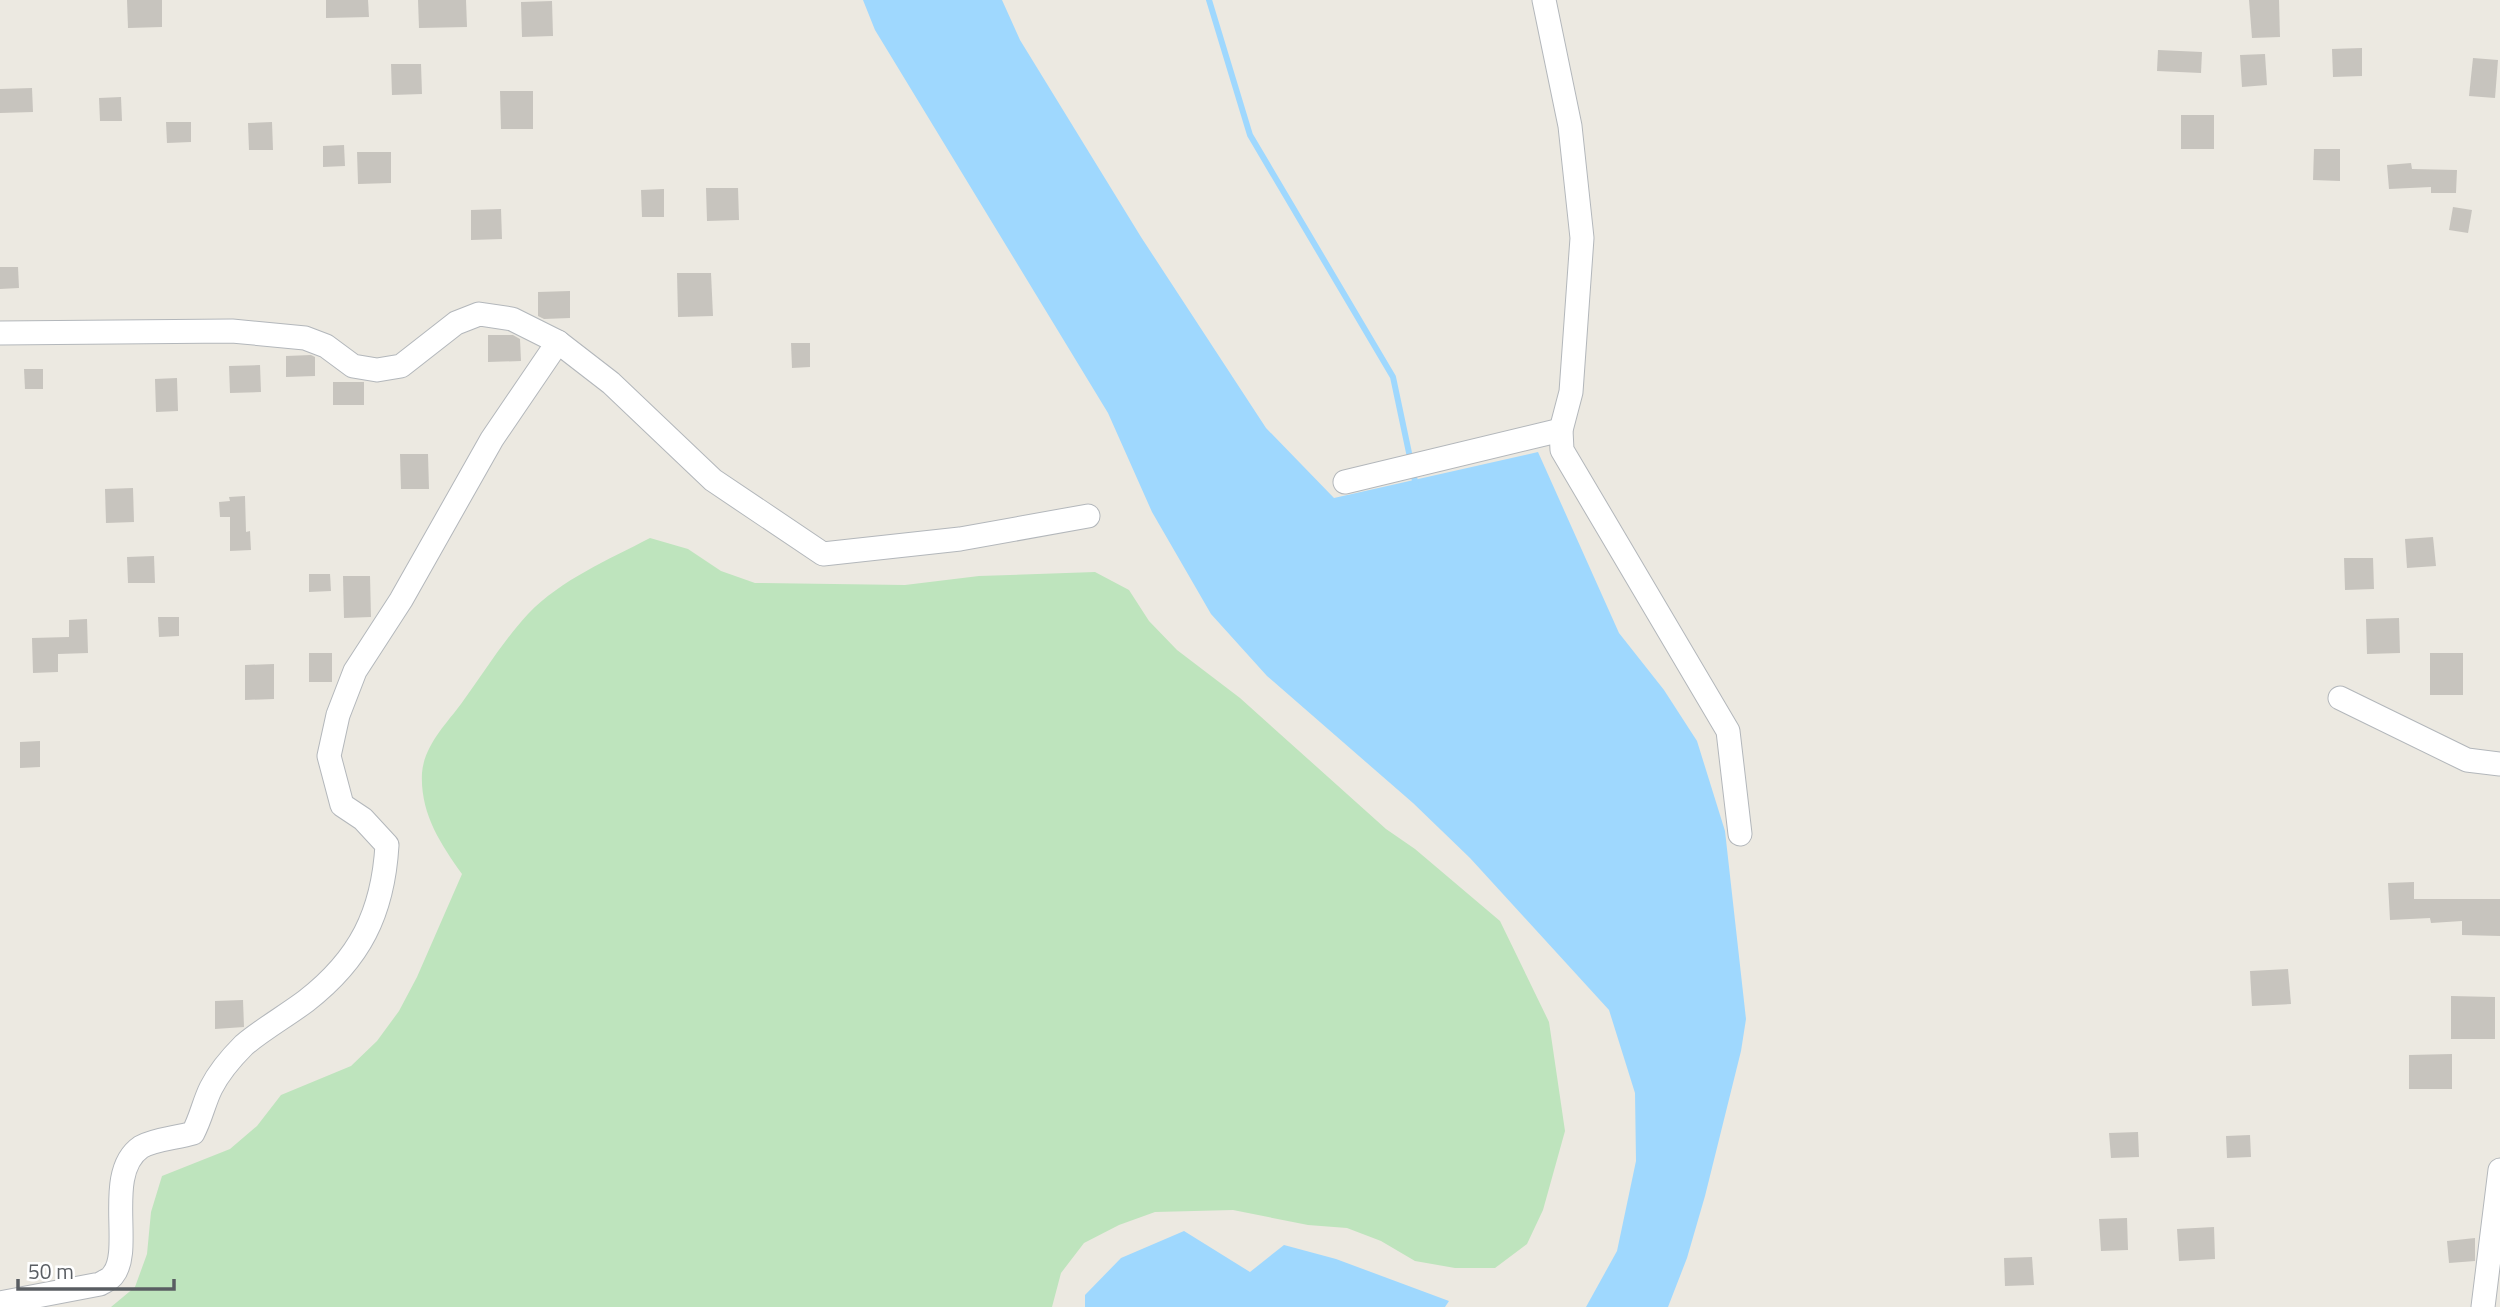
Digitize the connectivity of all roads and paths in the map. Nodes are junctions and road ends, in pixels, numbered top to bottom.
1 (1544, 0) edge
2 (0, 333) edge
3 (558, 342) junction
4 (1561, 430) junction
5 (1345, 482) dead end
6 (1088, 516) dead end
7 (2340, 698) dead end
8 (2500, 764) edge
9 (1740, 834) dead end
10 (2500, 1170) edge
11 (0, 1303) edge
12 (2483, 1307) edge

1 - 4 street
2 - 3 street
3 - 6 street
3 - 11 street
4 - 5 street
4 - 9 street
7 - 8 street
10 - 12 street

